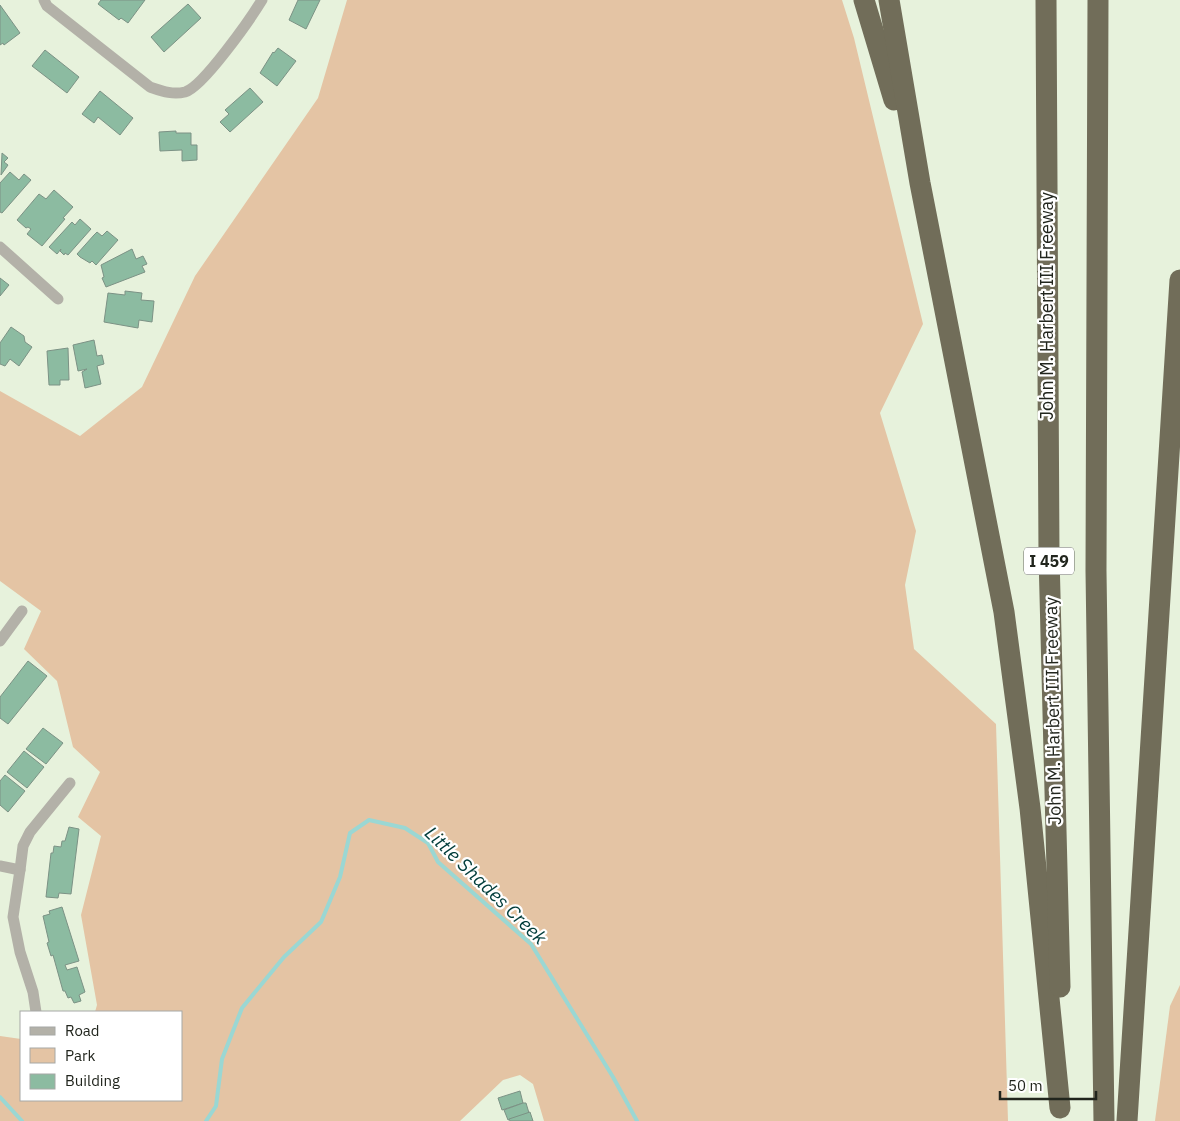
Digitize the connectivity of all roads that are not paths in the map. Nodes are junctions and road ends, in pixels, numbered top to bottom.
1 (44, 0) edge
2 (262, 0) edge
3 (864, 0) edge
4 (888, 0) edge
5 (1046, 0) edge
6 (1098, 0) edge
7 (920, 183) junction
8 (0, 247) edge
9 (1180, 280) edge
10 (58, 299) dead end
11 (1180, 495) edge
12 (22, 611) dead end
13 (0, 641) edge
14 (1151, 726) junction
15 (70, 783) dead end
16 (0, 866) edge
17 (20, 870) junction
18 (36, 1011) edge
19 (1060, 1115) edge
20 (1128, 1115) edge
21 (1104, 1119) edge

1 - 2 street
3 - 7 highway
4 - 7 highway
5 - 19 highway, John M. Harbert III Freeway / I 459
6 - 21 highway, I 459
7 - 19 highway
8 - 10 street
9 - 14 highway
11 - 14 highway
12 - 13 street
14 - 20 highway
15 - 17 street
16 - 17 street
17 - 18 street

